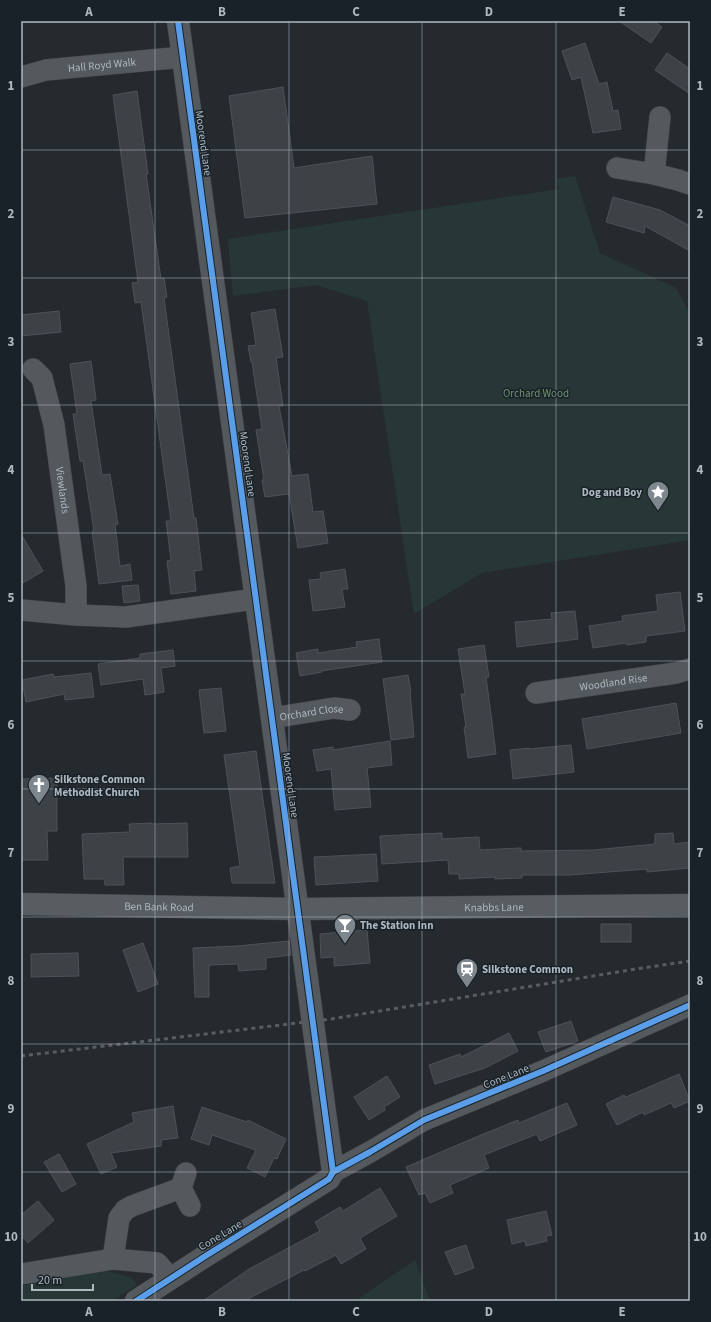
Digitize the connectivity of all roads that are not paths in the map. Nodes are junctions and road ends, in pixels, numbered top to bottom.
1 (178, 21) edge
2 (183, 57) junction
3 (21, 77) edge
4 (660, 117) dead end
5 (617, 168) dead end
6 (654, 174) junction
7 (690, 184) edge
8 (33, 369) dead end
9 (256, 599) junction
10 (21, 610) edge
11 (76, 615) junction
12 (690, 669) edge
13 (536, 693) dead end
14 (350, 710) dead end
15 (272, 718) junction
16 (21, 904) edge
17 (690, 904) edge
18 (298, 909) junction
19 (690, 1005) edge
20 (333, 1172) junction
21 (186, 1189) dead end
22 (112, 1258) junction
23 (21, 1274) edge
24 (170, 1278) junction
25 (136, 1301) edge

1 - 2 street, Moorend Lane
2 - 3 street, Hall Royd Walk
2 - 9 street, Moorend Lane
4 - 6 street
5 - 6 street
6 - 7 street
8 - 11 street, Viewlands
9 - 11 street
9 - 15 street, Moorend Lane
10 - 11 street
12 - 13 street, Woodland Rise
14 - 15 street, Orchard Close
15 - 18 street, Moorend Lane
16 - 18 main road, Ben Bank Road
17 - 18 main road, Knabbs Lane
18 - 20 street
19 - 20 street, Cone Lane
20 - 24 street, Cone Lane
21 - 22 street
22 - 23 street
22 - 24 street
24 - 25 street, Cone Lane

